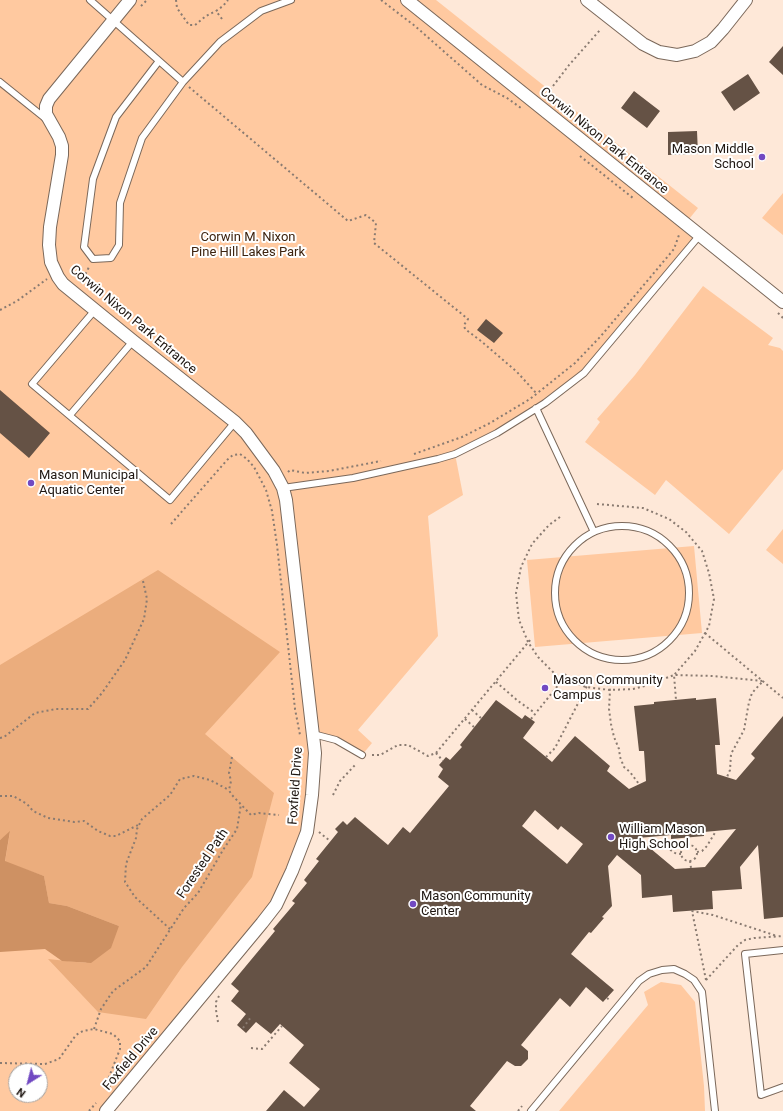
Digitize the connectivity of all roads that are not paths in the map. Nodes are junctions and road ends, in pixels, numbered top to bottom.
1 (90, 0) edge
2 (130, 0) edge
3 (291, 0) edge
4 (407, 0) edge
5 (587, 0) edge
6 (746, 0) edge
7 (113, 20) junction
8 (160, 61) junction
9 (0, 82) edge
10 (184, 82) junction
11 (49, 121) junction
12 (699, 236) junction
13 (783, 302) edge
14 (95, 310) junction
15 (133, 341) junction
16 (536, 408) junction
17 (70, 416) junction
18 (235, 422) junction
19 (246, 433) joint
20 (283, 488) junction
21 (594, 532) junction
22 (313, 734) junction
23 (362, 754) dead end
24 (783, 950) edge
25 (783, 1087) edge
26 (106, 1111) edge
27 (531, 1111) edge
28 (715, 1111) edge

1 - 7 lane
2 - 7 street, Corwin Nixon Park Entrance
3 - 10 lane
4 - 12 street, Corwin Nixon Park Entrance
5 - 6 street
7 - 8 lane
7 - 11 street, Corwin Nixon Park Entrance
8 - 10 lane
8 - 10 lane
9 - 11 lane
11 - 14 street, Corwin Nixon Park Entrance
12 - 13 street, Corwin Nixon Park Entrance
12 - 16 lane
14 - 15 street, Corwin Nixon Park Entrance
14 - 17 lane
15 - 17 lane
15 - 18 street, Corwin Nixon Park Entrance
16 - 20 lane
16 - 21 lane
17 - 18 lane
18 - 19 street, Corwin Nixon Park Entrance
19 - 20 street, Foxfield Drive
20 - 22 street, Foxfield Drive
21 - 21 lane
22 - 23 lane
22 - 26 street, Foxfield Drive
24 - 25 lane
27 - 28 lane

